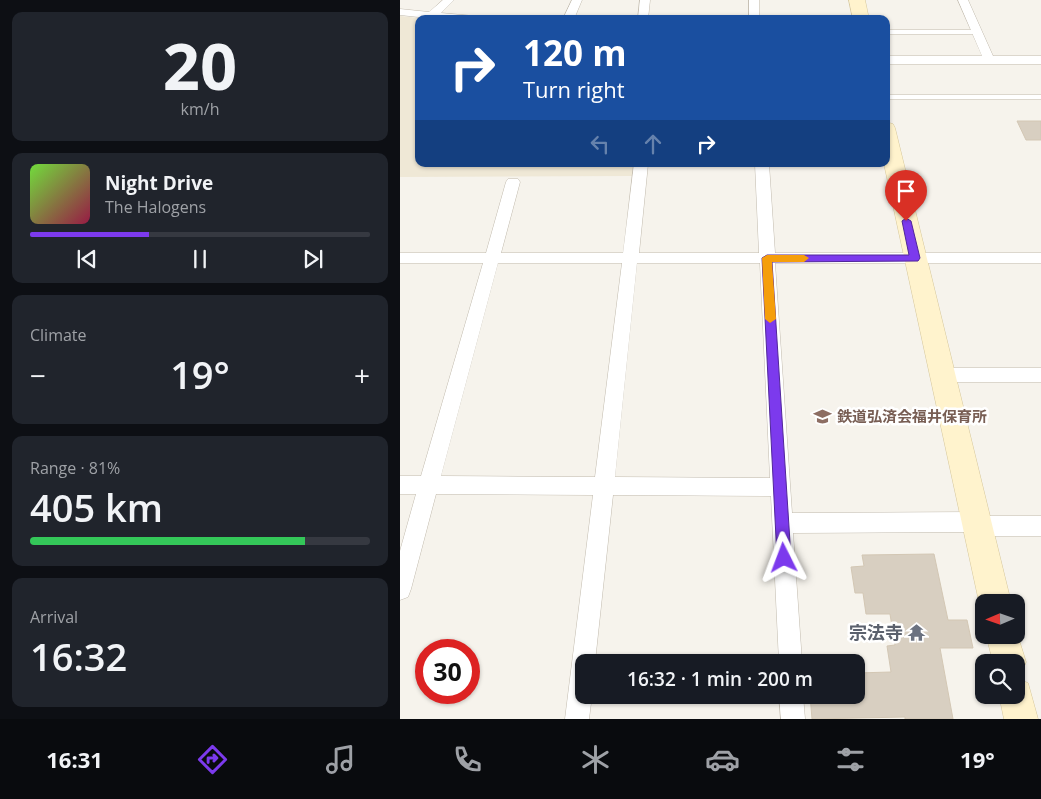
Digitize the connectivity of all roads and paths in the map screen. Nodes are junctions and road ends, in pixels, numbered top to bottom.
1 (449, 0) edge
2 (577, 0) edge
3 (644, 0) edge
4 (754, 0) edge
5 (857, 0) edge
6 (963, 0) edge
7 (400, 12) edge
8 (432, 15) joint
9 (570, 15) edge
10 (642, 15) edge
11 (754, 15) edge
12 (861, 15) edge
13 (890, 32) edge
14 (977, 32) junction
15 (890, 60) edge
16 (989, 60) junction
17 (1041, 60) edge
18 (890, 97) edge
19 (1041, 98) edge
20 (890, 146) edge
21 (641, 167) edge
22 (762, 167) edge
23 (513, 182) dead end
24 (400, 258) edge
25 (492, 258) junction
26 (630, 258) junction
27 (767, 258) junction
28 (915, 258) junction
29 (1041, 258) edge
30 (942, 375) junction
31 (1041, 375) edge
32 (400, 486) edge
33 (429, 486) junction
34 (603, 486) junction
35 (780, 487) junction
36 (782, 522) junction
37 (977, 524) junction
38 (1041, 526) edge
39 (400, 589) edge
40 (993, 594) edge
41 (790, 654) edge
42 (792, 704) edge
43 (1018, 704) edge
44 (577, 719) edge
45 (793, 719) edge
46 (1021, 719) edge

1 - 8 street
2 - 9 street
3 - 10 street
4 - 11 street
5 - 12 street
6 - 14 street
7 - 8 street
13 - 14 lane
14 - 16 street
15 - 16 street
16 - 17 street
18 - 19 lane
20 - 28 street
21 - 26 street
22 - 27 street
23 - 25 street
24 - 25 street
25 - 26 street
25 - 33 street
26 - 27 street
26 - 34 street
27 - 28 street
27 - 35 street
28 - 29 street
28 - 30 street
30 - 31 street
30 - 37 street
32 - 33 street
33 - 34 street
33 - 39 street
34 - 35 street
34 - 44 street
35 - 36 street
36 - 37 street
36 - 41 street
37 - 38 street
37 - 40 street
42 - 45 street
43 - 46 street

